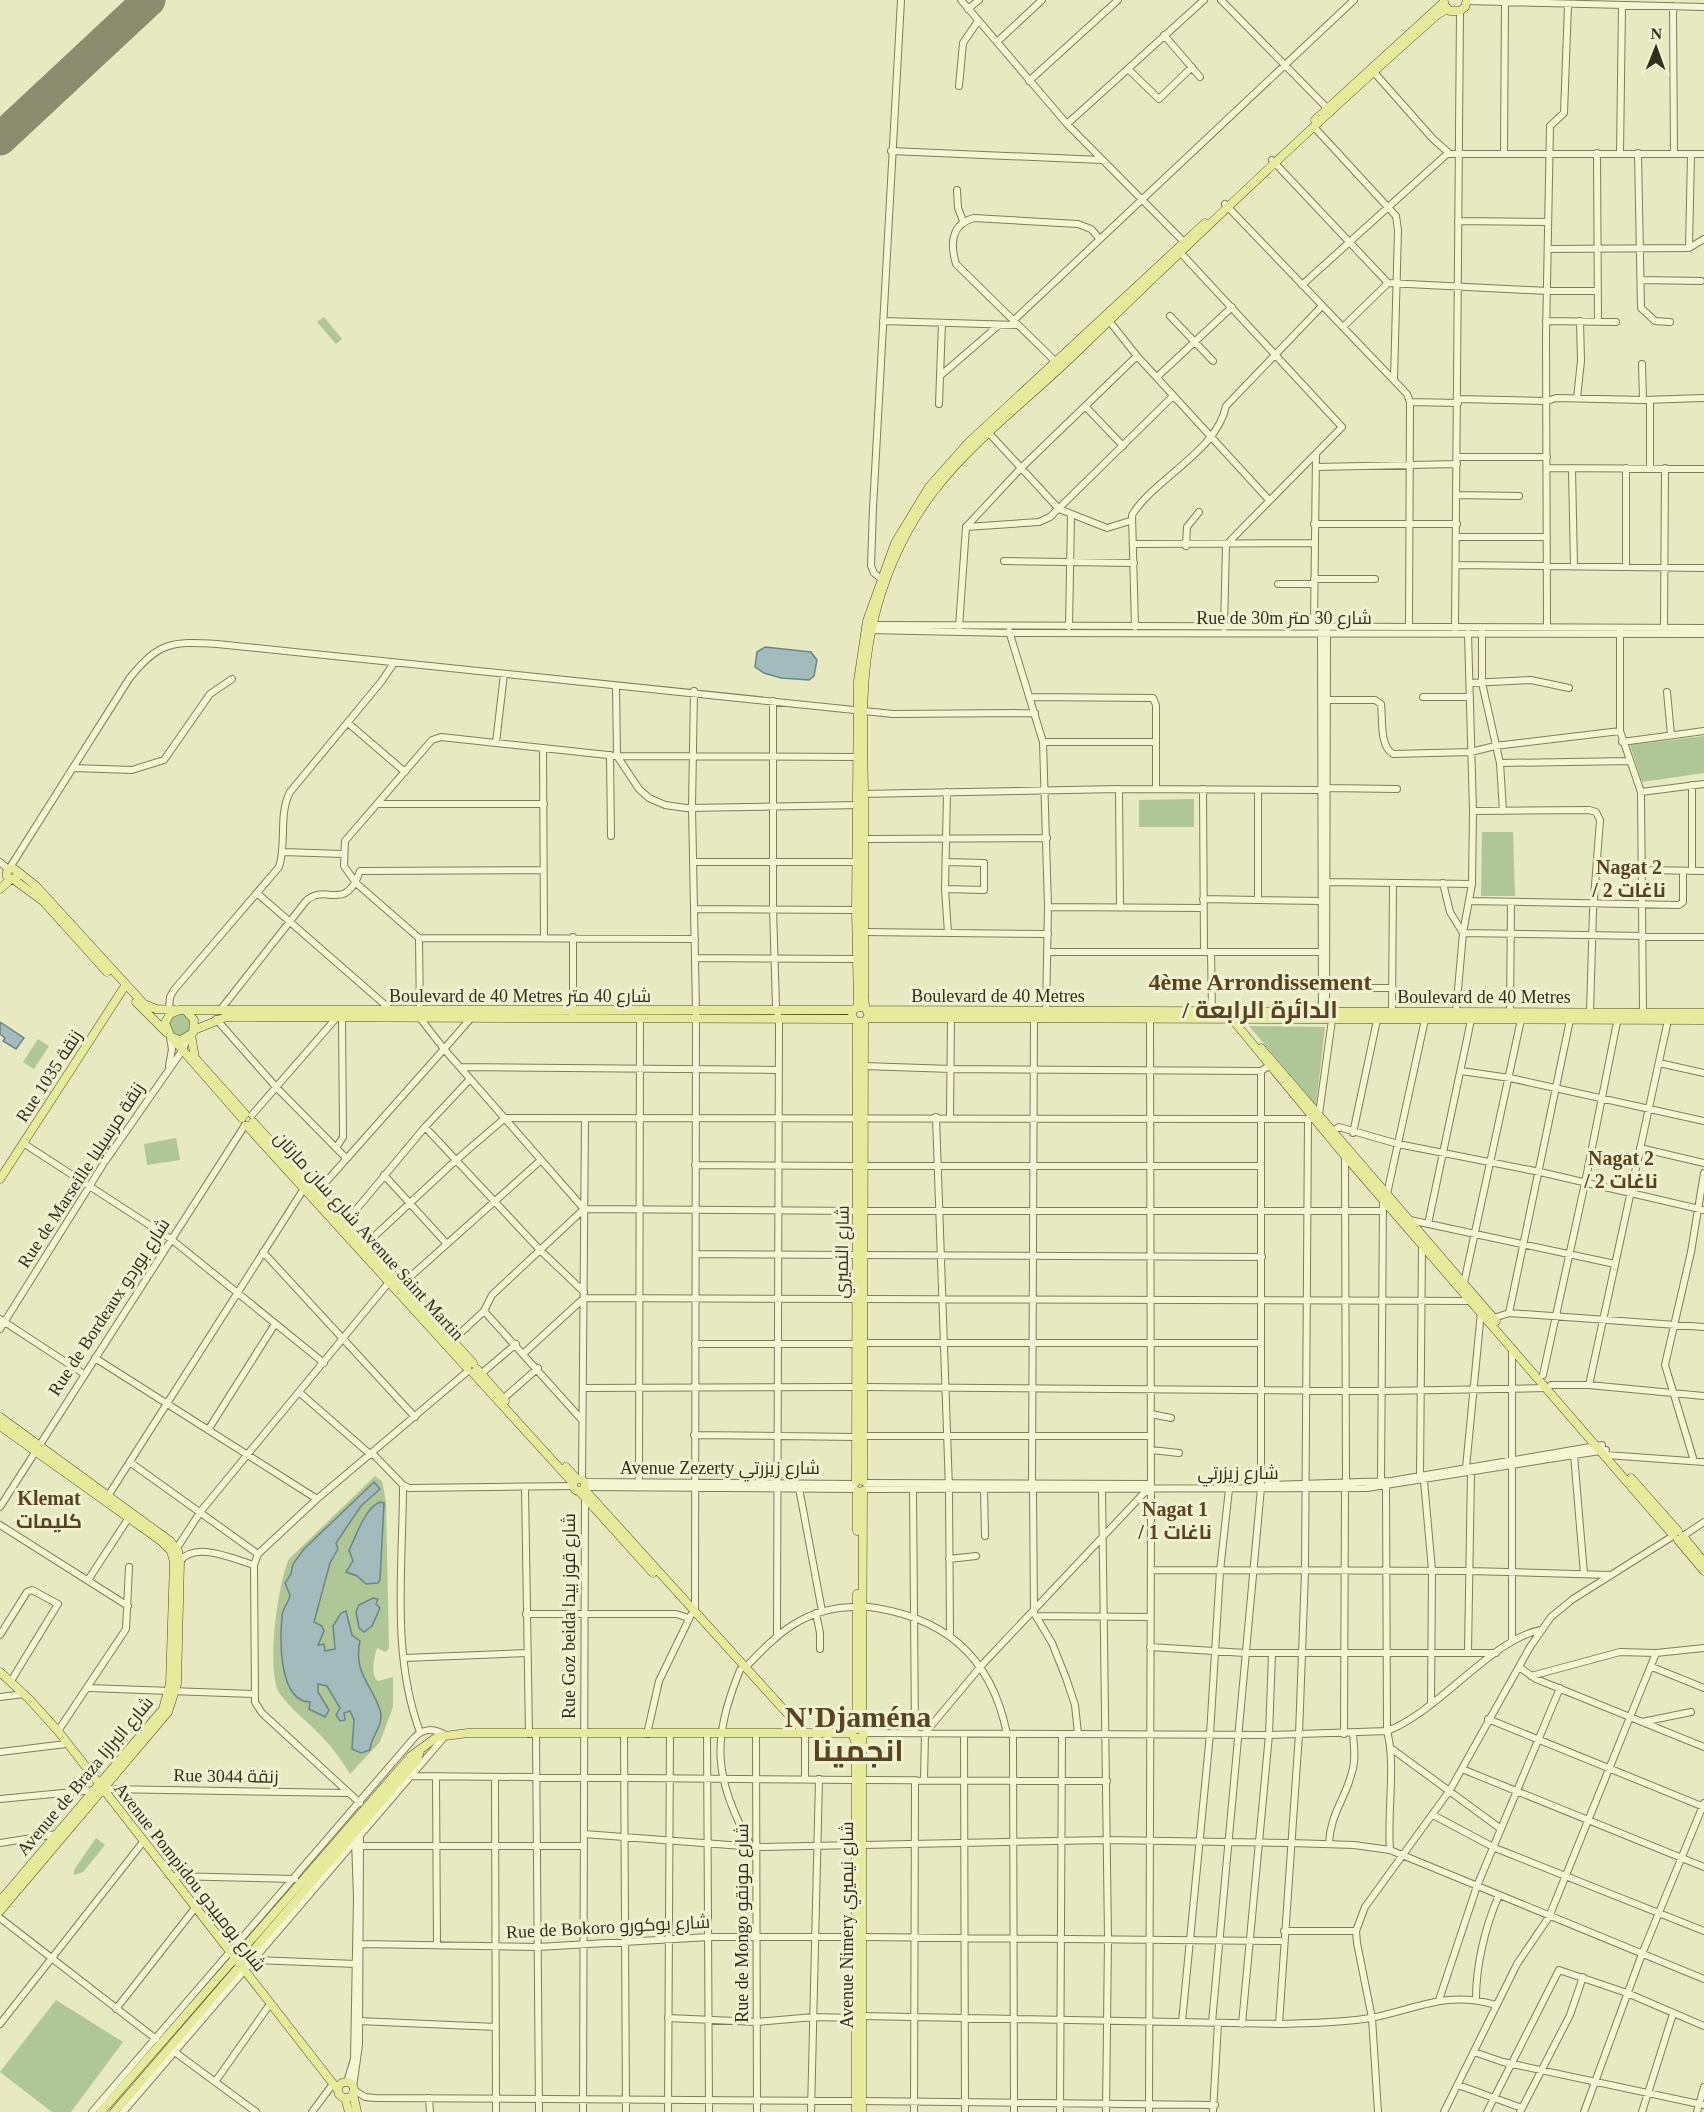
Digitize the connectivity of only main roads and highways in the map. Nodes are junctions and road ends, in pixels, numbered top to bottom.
1 (1467, 1) edge
2 (1445, 3) edge
3 (1329, 110) junction
4 (1274, 162) junction
5 (860, 805) junction
6 (860, 862) junction
7 (11, 872) junction
8 (1, 884) edge
9 (860, 932) junction
10 (123, 989) junction
11 (184, 1011) junction
12 (1232, 1011) junction
13 (1704, 1013) edge
14 (339, 1015) junction
15 (420, 1015) junction
16 (573, 1015) junction
17 (696, 1015) junction
18 (861, 1015) junction
19 (1034, 1015) junction
20 (1150, 1015) junction
21 (1326, 1016) junction
22 (1426, 1016) junction
23 (1522, 1016) junction
24 (1618, 1016) junction
25 (1236, 1020) junction
26 (1704, 1020) edge
27 (191, 1034) junction
28 (169, 1035) junction
29 (861, 1117) junction
30 (1314, 1118) junction
31 (247, 1120) junction
32 (0, 1179) edge
33 (1385, 1195) junction
34 (473, 1370) junction
35 (1550, 1387) junction
36 (0, 1417) edge
37 (0, 1425) edge
38 (38, 1448) junction
39 (580, 1486) junction
40 (860, 1486) joint
41 (1678, 1536) junction
42 (176, 1549) junction
43 (1704, 1562) edge
44 (1704, 1571) edge
45 (0, 1672) edge
46 (172, 1692) junction
47 (801, 1733) junction
48 (859, 1733) junction
49 (420, 1751) junction
50 (101, 1789) junction
51 (0, 1901) edge
52 (0, 1911) edge
53 (233, 1954) junction
54 (242, 1967) junction
55 (344, 2086) junction
56 (859, 2101) junction
57 (101, 2112) edge
58 (114, 2112) edge
59 (349, 2112) edge
60 (357, 2112) edge
61 (856, 2112) edge
62 (862, 2112) edge

1 - 2 main road
2 - 3 main road
3 - 4 main road
3 - 4 main road
4 - 5 main road
5 - 6 main road
5 - 6 main road
6 - 9 main road
6 - 9 main road
7 - 8 main road
7 - 10 main road, شارع سان مارتان Avenue Saint Martin
7 - 11 main road, Boulevard de 40 Metres شارع 40 متر
9 - 18 main road
9 - 18 main road
10 - 28 main road, شارع سان مارتان Avenue Saint Martin
10 - 32 main road, Rue 1035 زنقة
11 - 14 main road, Boulevard de 40 Metres شارع 40 متر
11 - 27 main road
11 - 28 main road
12 - 20 main road, Boulevard de 40 Metres
12 - 21 main road, Boulevard de 40 Metres
12 - 25 main road
13 - 24 main road, Boulevard de 40 Metres
14 - 15 main road, Boulevard de 40 Metres شارع 40 متر
14 - 15 main road, Boulevard de 40 Metres شارع 40 متر
14 - 27 main road, Boulevard de 40 Metres شارع 40 متر
15 - 16 main road, Boulevard de 40 Metres شارع 40 متر
16 - 17 main road, Boulevard de 40 Metres شارع 40 متر
16 - 17 main road, Boulevard de 40 Metres شارع 40 متر
17 - 18 main road, Boulevard de 40 Metres شارع 40 متر
18 - 19 main road, Boulevard de 40 Metres
18 - 19 main road, Boulevard de 40 Metres
18 - 29 main road, شارع النميري
18 - 29 main road, شارع النميري
19 - 20 main road, Boulevard de 40 Metres
20 - 25 main road, Boulevard de 40 Metres
21 - 22 main road, Boulevard de 40 Metres
21 - 22 main road, Boulevard de 40 Metres
21 - 25 main road, Boulevard de 40 Metres
22 - 23 main road, Boulevard de 40 Metres
22 - 23 main road, Boulevard de 40 Metres
23 - 24 main road, Boulevard de 40 Metres
23 - 24 main road, Boulevard de 40 Metres
24 - 26 main road, Boulevard de 40 Metres
25 - 30 main road
25 - 30 main road
27 - 28 main road
27 - 31 main road, شارع سان مارتان Avenue Saint Martin
28 - 31 main road, شارع سان مارتان Avenue Saint Martin
29 - 40 main road, شارع النميري
30 - 33 main road
30 - 33 main road
31 - 34 main road, شارع سان مارتان Avenue Saint Martin
31 - 34 main road, شارع سان مارتان Avenue Saint Martin
33 - 35 main road
33 - 35 main road
34 - 39 main road, شارع سان مارتان Avenue Saint Martin
34 - 39 main road, شارع سان مارتان Avenue Saint Martin
35 - 41 main road
36 - 38 main road
37 - 38 main road
38 - 42 main road
38 - 42 main road
39 - 47 main road, شارع سان مارتان Avenue Saint Martin
40 - 48 main road, Avenue Nimery شارع نيميري
41 - 43 main road
41 - 44 main road
42 - 46 main road, Avenue de Braza شارع البرازا
42 - 46 main road, Avenue de Braza شارع البرازا
45 - 50 main road, Avenue Pompidou شارع بومبيدو
46 - 50 main road, Avenue de Braza شارع البرازا
47 - 48 main road
47 - 49 main road
48 - 56 main road, Avenue Nimery شارع نيميري
49 - 53 main road
49 - 54 main road
50 - 51 main road, Avenue de Braza شارع البرازا
50 - 52 main road, Avenue de Braza شارع البرازا
50 - 53 main road, Avenue Pompidou شارع بومبيدو
53 - 54 main road, Avenue Pompidou شارع بومبيدو
53 - 57 main road
54 - 55 main road, Avenue Pompidou شارع بومبيدو
54 - 58 main road
55 - 59 main road, Avenue Pompidou شارع بومبيدو
55 - 60 main road
56 - 61 main road, Avenue Nimery شارع نيميري
56 - 62 main road, Avenue Nimery شارع نيميري

